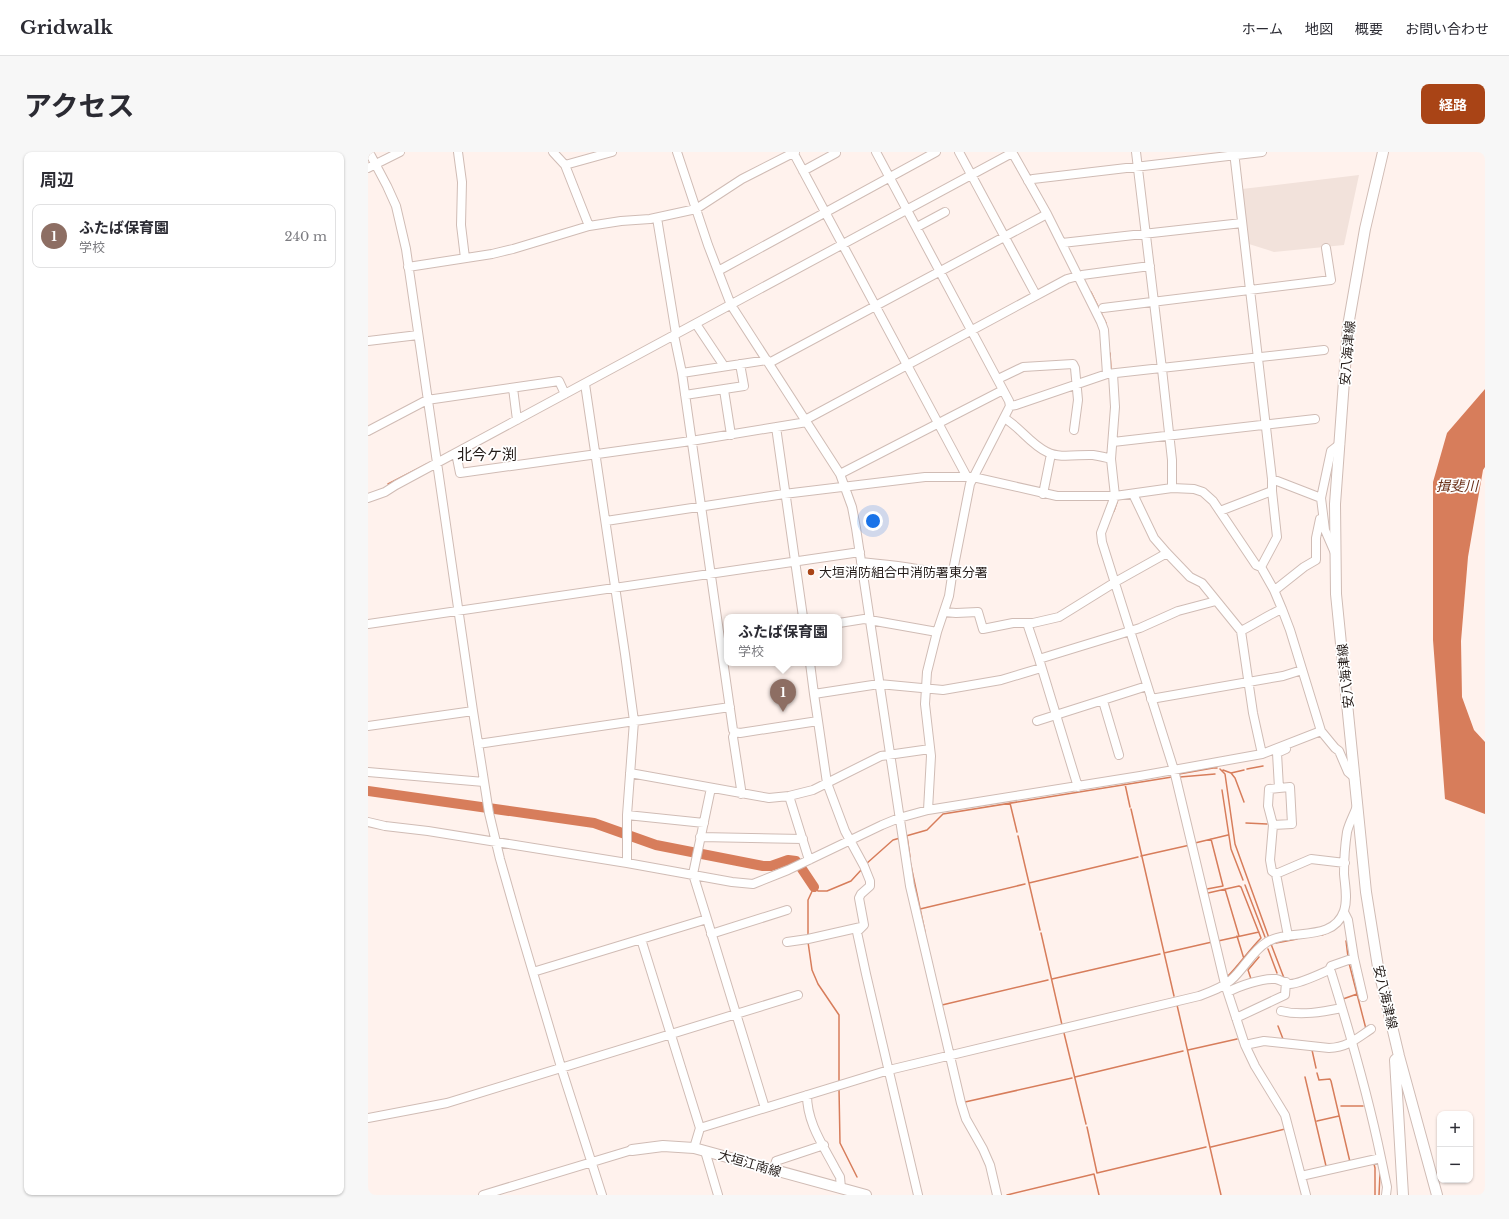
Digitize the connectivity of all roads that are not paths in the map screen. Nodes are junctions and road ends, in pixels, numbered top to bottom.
1 (369, 152) edge
2 (400, 152) edge
3 (458, 152) edge
4 (553, 152) edge
5 (612, 152) edge
6 (677, 152) edge
7 (794, 152) edge
8 (876, 152) edge
9 (936, 152) edge
10 (959, 152) edge
11 (1136, 152) edge
12 (1262, 152) edge
13 (1383, 152) edge
14 (836, 153) edge
15 (1012, 153) edge
16 (1234, 154) edge
17 (565, 165) junction
18 (372, 166) edge
19 (1138, 167) junction
20 (803, 171) junction
21 (972, 175) junction
22 (889, 177) junction
23 (1028, 182) junction
24 (906, 208) junction
25 (696, 209) junction
26 (825, 212) junction
27 (945, 212) dead end
28 (1047, 214) junction
29 (657, 218) junction
30 (1242, 223) junction
31 (589, 226) junction
32 (917, 227) junction
33 (1146, 233) junction
34 (1005, 236) junction
35 (842, 243) junction
36 (1062, 243) junction
37 (1326, 248) dead end
38 (465, 258) junction
39 (1150, 266) junction
40 (408, 267) junction
41 (718, 271) junction
42 (940, 271) junction
43 (1078, 275) junction
44 (1250, 290) junction
45 (1036, 295) junction
46 (1153, 302) junction
47 (731, 305) junction
48 (876, 306) junction
49 (1104, 308) dead end
50 (696, 324) junction
51 (972, 330) junction
52 (675, 334) junction
53 (418, 335) junction
54 (368, 341) edge
55 (1324, 350) dead end
56 (1258, 357) junction
57 (768, 362) junction
58 (740, 364) junction
59 (907, 365) junction
60 (724, 366) junction
61 (1162, 368) junction
62 (682, 373) junction
63 (1110, 374) junction
64 (998, 379) junction
65 (585, 384) junction
66 (1077, 384) junction
67 (513, 388) junction
68 (724, 390) junction
69 (1003, 390) junction
70 (565, 394) junction
71 (685, 395) junction
72 (427, 400) junction
73 (1010, 406) junction
74 (1004, 418) junction
75 (1315, 419) dead end
76 (517, 420) junction
77 (806, 421) junction
78 (939, 424) junction
79 (1266, 425) junction
80 (776, 427) junction
81 (1074, 430) dead end
82 (368, 431) edge
83 (731, 435) junction
84 (1169, 436) junction
85 (691, 440) junction
86 (1113, 442) junction
87 (1340, 444) junction
88 (456, 453) junction
89 (596, 454) junction
90 (1051, 454) junction
91 (1111, 459) junction
92 (437, 464) junction
93 (840, 474) junction
94 (970, 477) junction
95 (1272, 479) junction
96 (845, 486) junction
97 (1172, 488) junction
98 (1272, 491) junction
99 (784, 494) junction
100 (1043, 494) junction
101 (1133, 494) junction
102 (1115, 496) junction
103 (368, 498) edge
104 (1321, 501) junction
105 (700, 507) junction
106 (1220, 511) junction
107 (606, 521) junction
108 (860, 552) junction
109 (1167, 553) junction
110 (1335, 554) junction
111 (794, 561) junction
112 (861, 562) junction
113 (1261, 567) junction
114 (710, 574) junction
115 (952, 576) junction
116 (1115, 583) junction
117 (615, 588) junction
118 (1275, 590) junction
119 (1216, 601) junction
120 (458, 610) junction
121 (1282, 610) junction
122 (944, 612) junction
123 (803, 614) edge
124 (870, 620) junction
125 (842, 623) edge
126 (1027, 623) junction
127 (368, 624) edge
128 (1130, 631) junction
129 (1241, 631) junction
130 (937, 632) junction
131 (723, 639) edge
132 (1039, 659) junction
133 (726, 666) edge
134 (810, 666) edge
135 (1041, 668) junction
136 (1302, 670) junction
137 (1248, 682) junction
138 (879, 684) junction
139 (1147, 686) junction
140 (925, 688) junction
141 (814, 694) junction
142 (1151, 699) junction
143 (1103, 701) junction
144 (730, 707) junction
145 (473, 711) junction
146 (1056, 716) junction
147 (634, 721) junction
148 (818, 721) junction
149 (1037, 721) dead end
150 (368, 726) edge
151 (1321, 731) junction
152 (735, 732) junction
153 (1292, 742) junction
154 (478, 744) junction
155 (930, 749) junction
156 (889, 754) junction
157 (1262, 754) junction
158 (1119, 755) dead end
159 (1174, 770) junction
160 (368, 772) edge
161 (630, 773) junction
162 (1356, 778) junction
163 (484, 782) junction
164 (827, 783) junction
165 (1078, 787) junction
166 (711, 788) junction
167 (1279, 788) junction
168 (741, 794) junction
169 (789, 796) junction
170 (1358, 806) junction
171 (928, 810) junction
172 (627, 815) junction
173 (899, 818) junction
174 (368, 822) edge
175 (704, 823) junction
176 (1273, 825) junction
177 (700, 837) junction
178 (803, 839) junction
179 (850, 841) junction
180 (496, 842) junction
181 (809, 860) junction
182 (627, 862) junction
183 (1345, 863) junction
184 (693, 874) junction
185 (1276, 874) junction
186 (787, 910) dead end
187 (1344, 912) junction
188 (707, 919) junction
189 (861, 927) junction
190 (711, 934) junction
191 (1288, 936) junction
192 (642, 939) junction
193 (787, 942) dead end
194 (1354, 958) junction
195 (1329, 970) junction
196 (533, 972) junction
197 (1286, 982) junction
198 (1226, 988) junction
199 (798, 995) dead end
200 (1363, 996) dead end
201 (1342, 1008) junction
202 (1281, 1011) dead end
203 (736, 1014) junction
204 (1236, 1018) junction
205 (1371, 1028) dead end
206 (670, 1034) junction
207 (1352, 1042) junction
208 (1245, 1045) junction
209 (950, 1055) junction
210 (1399, 1056) junction
211 (561, 1067) junction
212 (889, 1070) junction
213 (808, 1095) junction
214 (765, 1108) junction
215 (368, 1118) edge
216 (700, 1128) junction
217 (824, 1145) junction
218 (694, 1148) junction
219 (632, 1150) joint
220 (705, 1151) junction
221 (1381, 1158) junction
222 (592, 1161) junction
223 (774, 1170) junction
224 (1301, 1176) junction
225 (844, 1191) edge
226 (482, 1195) edge
227 (602, 1195) edge
228 (718, 1195) edge
229 (866, 1195) edge
230 (918, 1195) edge
231 (997, 1195) edge
232 (1306, 1195) edge
233 (1386, 1195) edge
234 (1403, 1195) edge
235 (1437, 1195) edge

1 - 18 street
2 - 18 street
3 - 38 street
4 - 17 street
5 - 17 street
6 - 25 street
7 - 20 street
7 - 25 street
8 - 22 street
9 - 22 street
10 - 21 street
11 - 19 street
12 - 16 street
13 - 87 main road, 安八海津線
14 - 20 street
15 - 21 street
15 - 23 street
16 - 19 street
16 - 30 street
17 - 31 street
18 - 40 street
19 - 23 street
19 - 33 street
20 - 26 street
21 - 24 street
21 - 34 street
22 - 24 street
22 - 26 street
23 - 28 street
24 - 32 street
24 - 35 street
25 - 29 street
25 - 41 street
26 - 35 street
26 - 41 street
27 - 32 street
28 - 34 street
28 - 36 street
29 - 31 street
29 - 52 street
30 - 33 street
30 - 44 street
31 - 38 street
32 - 42 street
33 - 36 street
33 - 39 street
34 - 42 street
34 - 45 street
35 - 47 street
35 - 48 street
36 - 43 street
37 - 44 street
38 - 40 street
39 - 43 street
39 - 46 street
40 - 53 street
41 - 47 street
42 - 48 street
42 - 51 street
43 - 45 street
43 - 63 street
44 - 46 street
44 - 56 street
45 - 51 street
46 - 49 street
46 - 61 street
47 - 50 street
47 - 57 street
48 - 57 street
48 - 59 street
50 - 52 street
50 - 60 street
51 - 59 street
51 - 64 street
52 - 62 street
52 - 65 street
53 - 54 street
53 - 72 street
55 - 56 street
56 - 61 street
56 - 79 street
57 - 58 street
57 - 77 street
58 - 60 street
58 - 68 street
59 - 77 street
59 - 78 street
60 - 62 street
61 - 63 street
61 - 84 street
62 - 71 street
63 - 66 street
63 - 86 street
64 - 66 street
64 - 69 street
65 - 70 street
65 - 89 street
66 - 73 street
66 - 81 street
67 - 70 street
67 - 72 street
67 - 76 street
68 - 71 street
68 - 83 street
69 - 73 street
69 - 78 street
70 - 76 street
71 - 85 street
72 - 82 street
72 - 92 street
73 - 74 street
74 - 90 street
74 - 94 street
75 - 79 street
76 - 88 street
77 - 80 street
77 - 93 street
78 - 93 street
78 - 94 street
79 - 84 street
79 - 95 street
80 - 83 street
80 - 99 street
83 - 85 street
84 - 86 street
84 - 97 street
85 - 89 street
85 - 105 street
86 - 91 street
87 - 104 street
87 - 110 main road, 安八海津線
88 - 89 street
88 - 92 street
89 - 107 street
90 - 91 street
90 - 100 street
91 - 102 street
92 - 103 street
92 - 120 street
93 - 96 street
94 - 96 street
94 - 100 street
94 - 115 street
95 - 98 street
95 - 104 street
96 - 99 street
96 - 108 street
97 - 101 street
97 - 106 street
98 - 106 street
98 - 113 street
99 - 105 street
99 - 111 street
100 - 102 street
101 - 102 street
101 - 109 street
102 - 116 street
104 - 110 street
104 - 118 street
105 - 107 street
105 - 114 street
106 - 113 street
107 - 117 street
108 - 111 street
108 - 112 street
109 - 116 street
109 - 119 street
110 - 162 main road, 安八海津線
111 - 114 street
111 - 123 street
112 - 115 street
112 - 124 street
113 - 118 street
114 - 117 street
114 - 131 street
115 - 122 street
116 - 126 street
116 - 128 street
117 - 120 street
117 - 147 street
118 - 121 street
119 - 128 street
119 - 129 street
120 - 127 street
120 - 145 street
121 - 129 street
121 - 136 street
122 - 126 street
122 - 130 street
124 - 125 street
124 - 130 street
124 - 138 street
126 - 132 street
128 - 132 street
128 - 139 street
129 - 137 street
130 - 140 street
132 - 135 street
133 - 144 street
134 - 141 street
135 - 140 street
135 - 146 street
136 - 137 street
136 - 151 street
137 - 142 street
137 - 157 street
138 - 140 street
138 - 141 street
138 - 156 street
139 - 142 street
139 - 143 street
140 - 155 street
141 - 148 street
142 - 159 street
143 - 146 street
143 - 158 street
144 - 147 street
144 - 152 street
145 - 150 street
145 - 154 street
146 - 149 street
146 - 165 street
147 - 154 street
147 - 161 street
148 - 152 street
148 - 164 street
151 - 153 street
151 - 162 street
152 - 168 street
153 - 157 street
153 - 167 street
154 - 163 street
155 - 156 street
155 - 171 street
156 - 164 street
156 - 173 street
157 - 159 street
159 - 165 street
159 - 198 street
160 - 163 street
161 - 166 street
161 - 172 street
162 - 170 main road, 安八海津線
163 - 180 street
164 - 169 street
164 - 179 street
165 - 171 street
166 - 168 street
166 - 175 street
167 - 176 street
167 - 176 street
168 - 169 street
169 - 178 street
170 - 183 street
170 - 210 main road, 安八海津線
171 - 173 street
172 - 175 street
172 - 182 street
173 - 179 street
173 - 209 street
174 - 180 street
175 - 177 street
176 - 185 street
177 - 178 street
177 - 184 street
178 - 181 street
179 - 181 street
179 - 189 street
180 - 182 street
180 - 196 street
181 - 184 street
182 - 184 street
183 - 185 street
183 - 187 street
184 - 188 street
185 - 191 street
186 - 190 street
187 - 191 street
187 - 194 street
188 - 190 street
188 - 192 street
189 - 193 street
189 - 212 street
190 - 203 street
191 - 198 street
192 - 196 street
192 - 206 street
194 - 195 street
194 - 200 street
195 - 197 street
195 - 201 street
196 - 211 street
197 - 198 street
197 - 204 street
198 - 204 street
198 - 209 street
199 - 203 street
201 - 202 street
201 - 207 street
203 - 206 street
203 - 214 street
204 - 208 street
205 - 207 street
206 - 211 street
206 - 216 street
207 - 208 street
207 - 221 street
208 - 224 street
209 - 212 street
209 - 231 street
210 - 234 main road
210 - 235 main road, 安八海津線
211 - 215 street
211 - 222 street
212 - 213 street
212 - 230 street
213 - 214 street
213 - 217 street
214 - 216 street
216 - 218 street
217 - 223 street
217 - 225 street
218 - 219 main road, 大垣江南線
218 - 220 main road, 大垣江南線
219 - 222 street
220 - 223 main road, 大垣江南線
220 - 228 street
221 - 224 street
221 - 233 street
222 - 226 street
222 - 227 street
223 - 225 main road, 大垣江南線
224 - 232 street
225 - 229 main road, 大垣江南線

